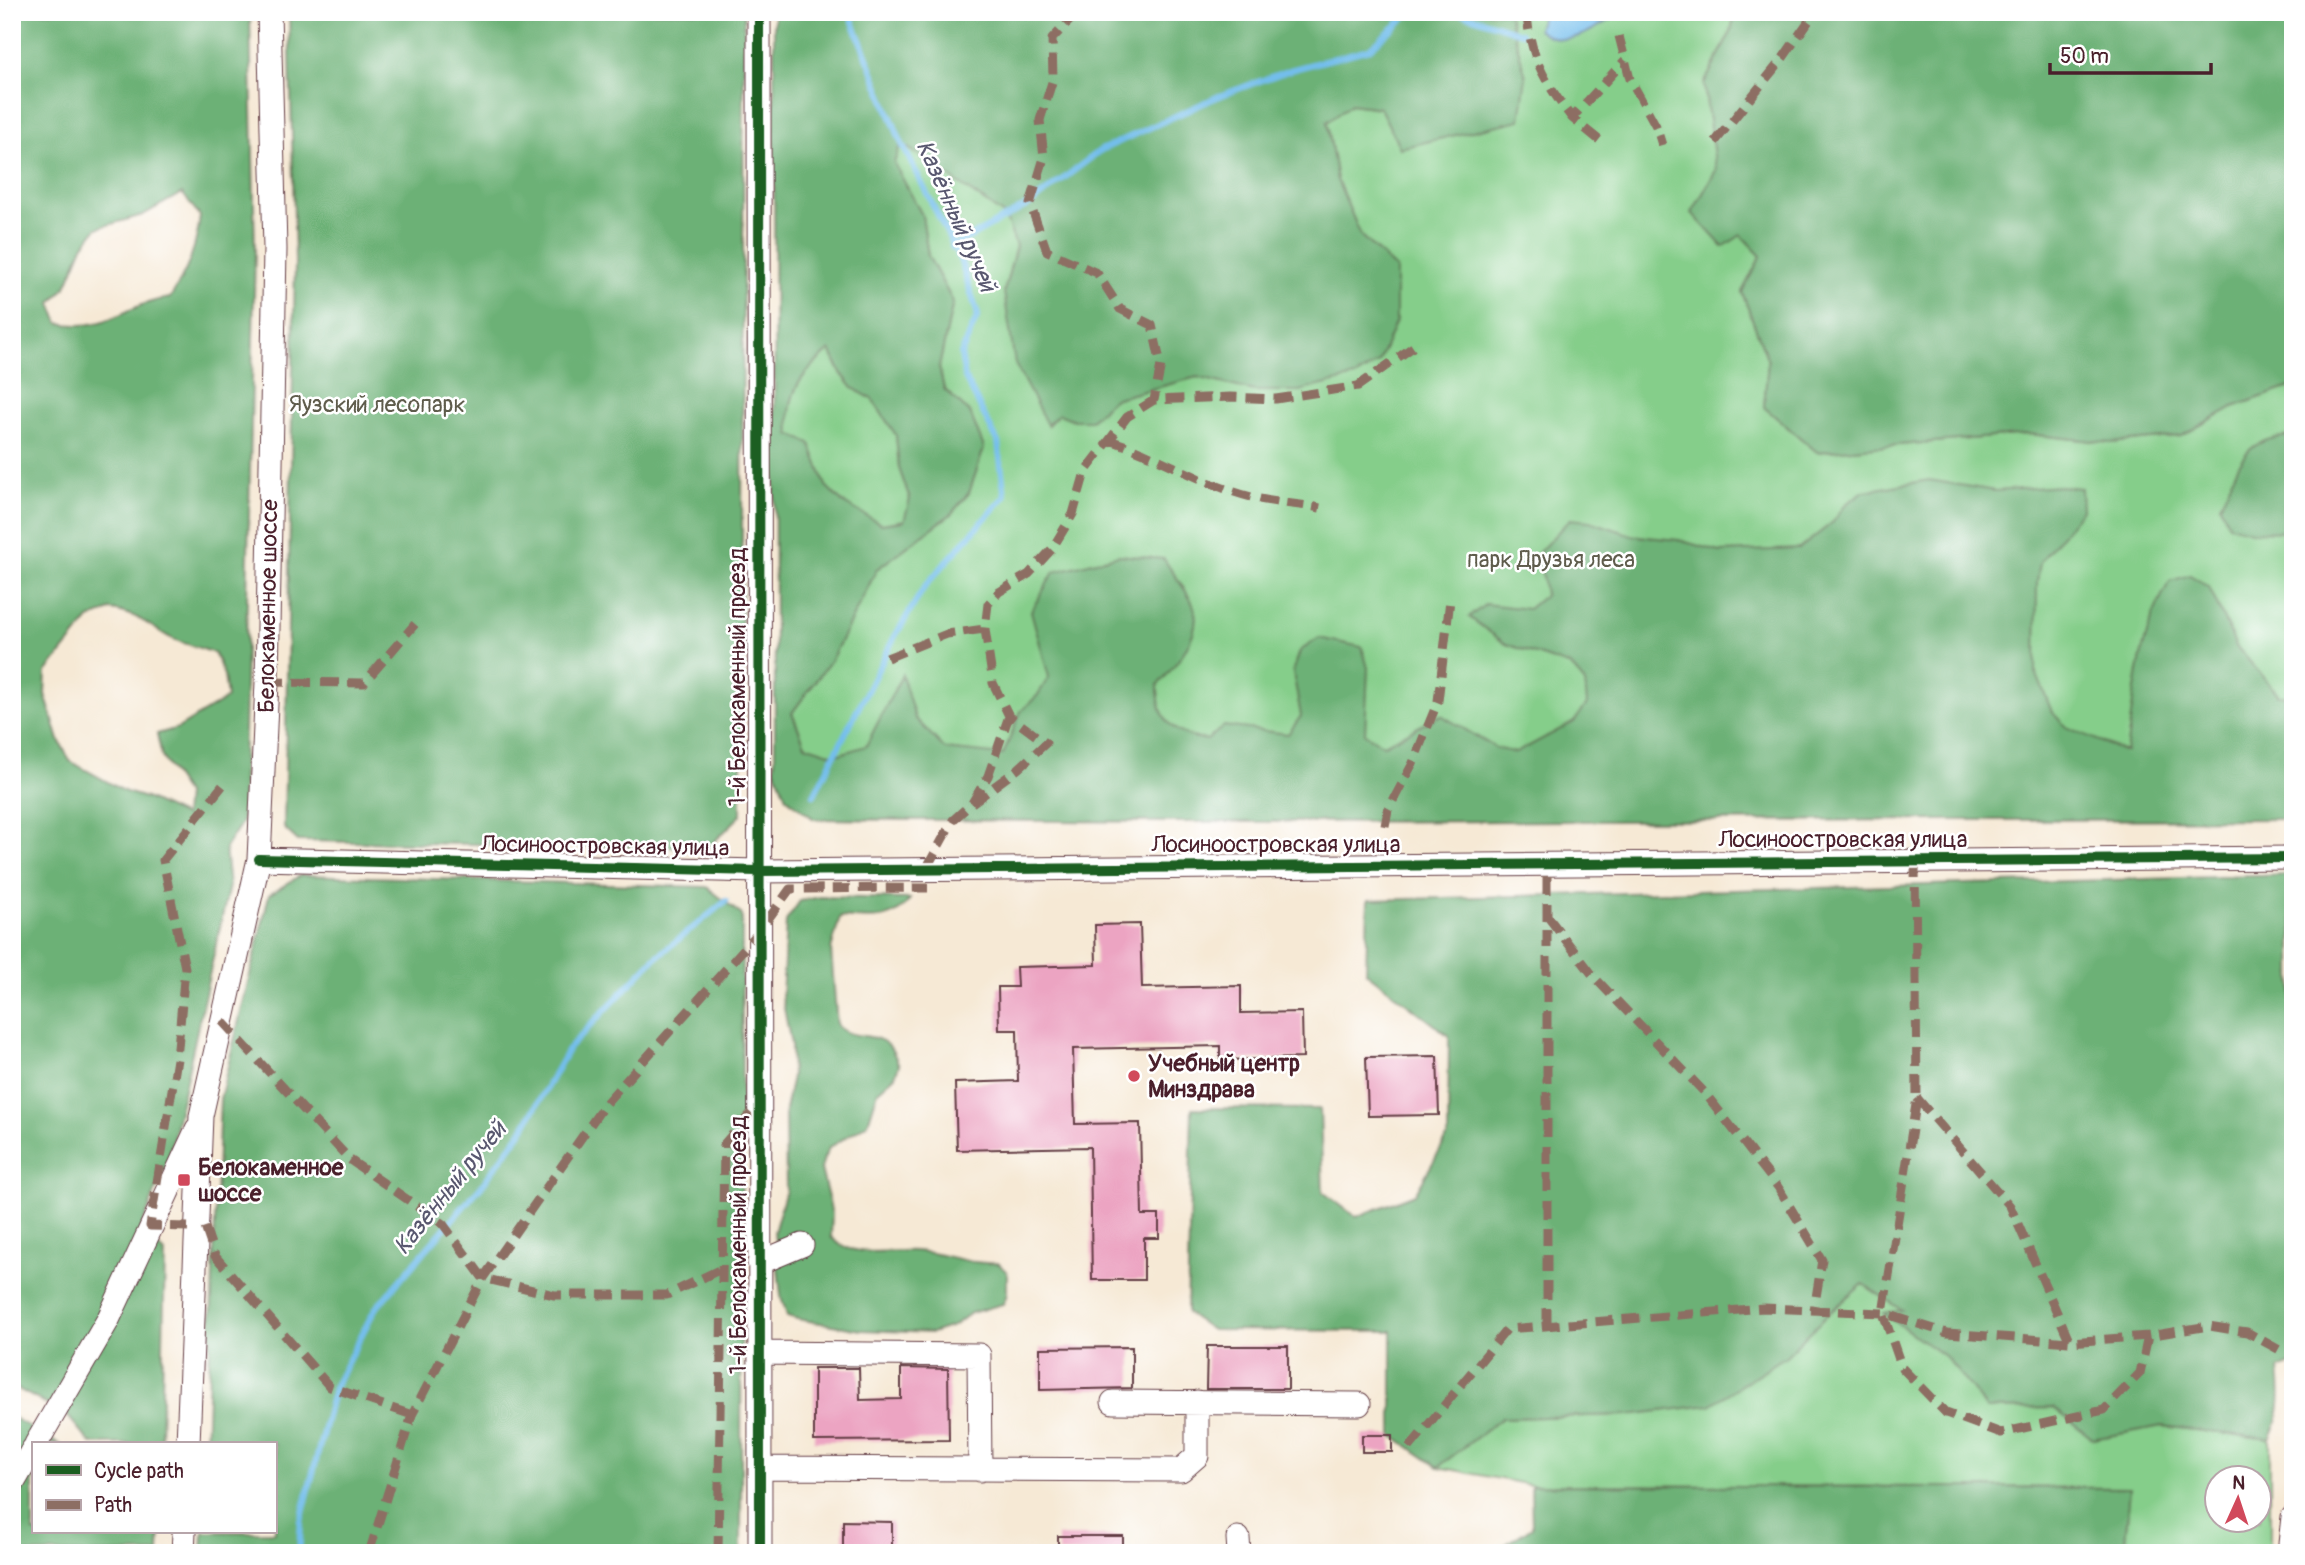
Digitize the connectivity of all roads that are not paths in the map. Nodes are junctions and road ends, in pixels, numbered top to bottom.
1 (269, 12) edge
2 (759, 12) edge
3 (2293, 858) edge
4 (260, 859) junction
5 (758, 870) junction
6 (201, 1116) junction
7 (802, 1245) dead end
8 (759, 1263) junction
9 (760, 1353) junction
10 (1112, 1402) dead end
11 (1197, 1402) junction
12 (1359, 1404) dead end
13 (37, 1442) edge
14 (188, 1442) edge
15 (32, 1451) edge
16 (760, 1468) junction
17 (980, 1470) junction
18 (12, 1485) edge
19 (2293, 1517) edge
20 (184, 1534) edge
21 (183, 1553) edge
22 (760, 1553) edge
23 (2289, 1553) edge

1 - 4 street, Белокаменное шоссе
2 - 5 street, 1-й Белокаменный проезд
3 - 5 street, Лосиноостровская улица
4 - 5 street, Лосиноостровская улица
4 - 6 street, Белокаменное шоссе
5 - 8 street, 1-й Белокаменный проезд
6 - 13 street
6 - 14 street, Белокаменное шоссе
7 - 8 street
8 - 9 street, 1-й Белокаменный проезд
9 - 16 street, 1-й Белокаменный проезд
9 - 17 street
10 - 11 street
11 - 12 street
11 - 17 street
15 - 18 street
16 - 17 street
16 - 22 street, 1-й Белокаменный проезд
19 - 23 street
20 - 21 street

